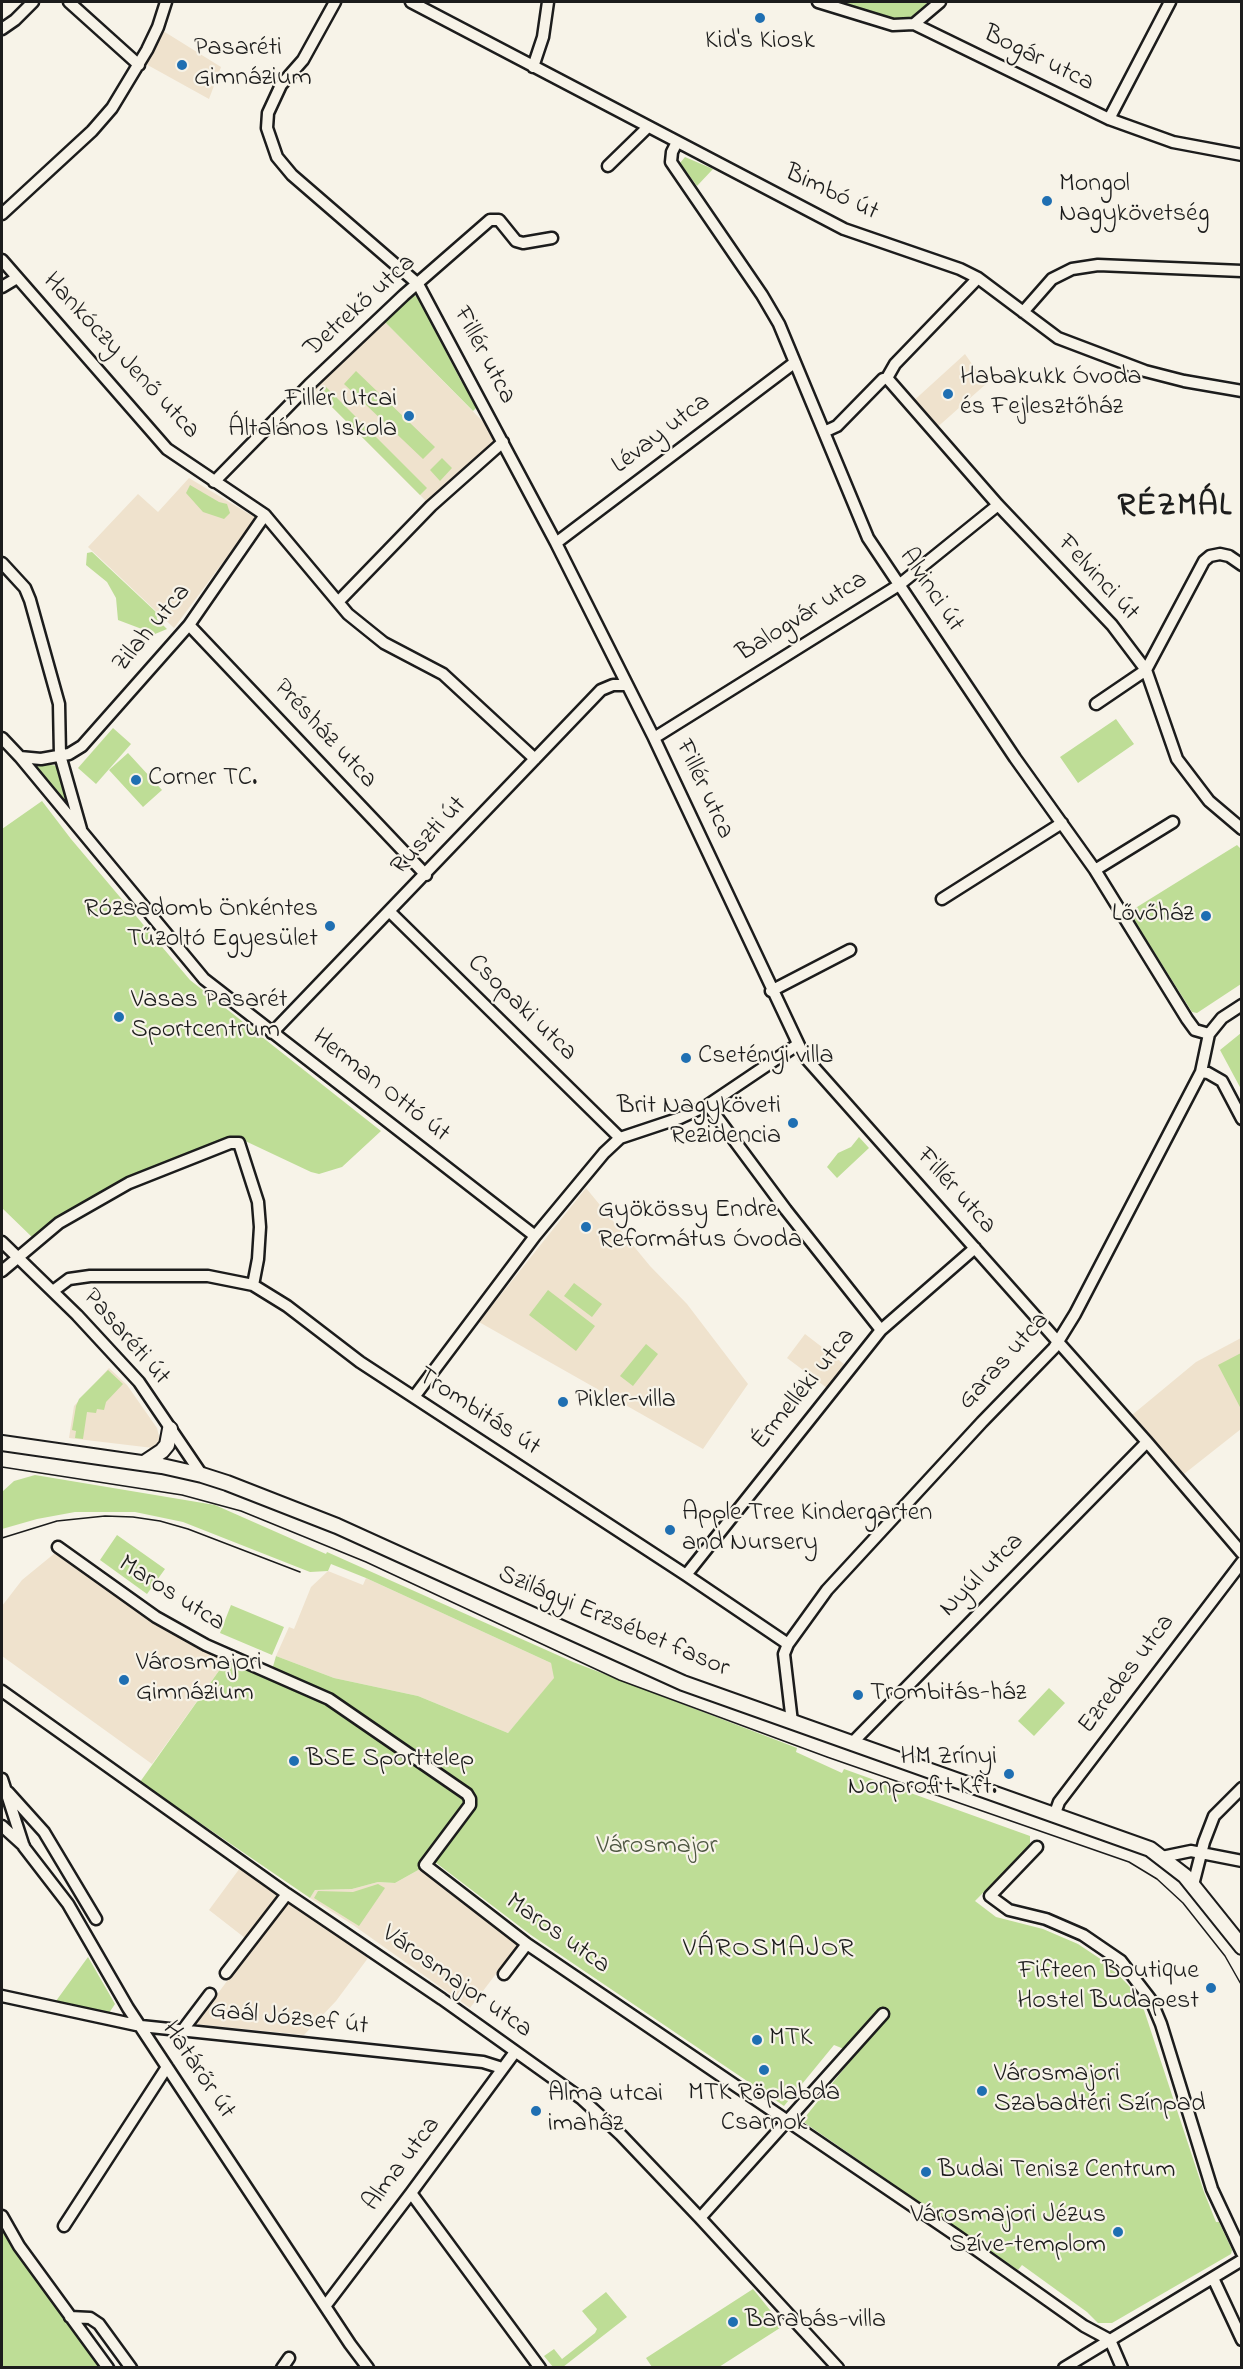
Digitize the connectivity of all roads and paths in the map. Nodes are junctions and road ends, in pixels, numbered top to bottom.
1 (33, 2) edge
2 (69, 2) edge
3 (166, 2) edge
4 (335, 2) edge
5 (411, 2) edge
6 (548, 2) edge
7 (818, 2) edge
8 (940, 2) edge
9 (1170, 2) edge
10 (914, 24) junction
11 (2, 29) edge
12 (139, 65) junction
13 (533, 67) junction
14 (1109, 119) junction
15 (648, 127) junction
16 (677, 142) junction
17 (1242, 155) edge
18 (608, 166) dead end
19 (2, 214) edge
20 (552, 238) dead end
21 (2, 260) edge
22 (1242, 271) edge
23 (16, 278) junction
24 (978, 278) junction
25 (418, 284) junction
26 (2, 287) edge
27 (1023, 312) junction
28 (794, 363) junction
29 (887, 378) junction
30 (1242, 391) edge
31 (825, 432) junction
32 (503, 442) junction
33 (214, 482) junction
34 (998, 506) junction
35 (265, 515) junction
36 (556, 543) junction
37 (2, 563) edge
38 (1242, 565) edge
39 (899, 585) junction
40 (338, 602) junction
41 (189, 625) junction
42 (1146, 670) junction
43 (626, 685) junction
44 (1096, 704) dead end
45 (2, 738) edge
46 (654, 738) junction
47 (60, 755) junction
48 (20, 758) junction
49 (535, 759) junction
50 (1173, 822) dead end
51 (1062, 823) junction
52 (1242, 829) edge
53 (82, 835) junction
54 (1095, 870) junction
55 (426, 875) junction
56 (942, 899) dead end
57 (390, 912) junction
58 (850, 950) dead end
59 (771, 991) junction
60 (1242, 1005) edge
61 (1242, 1013) edge
62 (272, 1032) junction
63 (1209, 1034) junction
64 (797, 1045) junction
65 (1201, 1072) junction
66 (708, 1105) junction
67 (1242, 1119) edge
68 (620, 1138) junction
69 (535, 1236) junction
70 (2, 1242) edge
71 (975, 1248) junction
72 (18, 1257) junction
73 (2, 1271) edge
74 (253, 1285) junction
75 (53, 1291) junction
76 (881, 1330) junction
77 (1059, 1342) junction
78 (414, 1397) junction
79 (170, 1429) junction
80 (1147, 1442) junction
81 (2, 1443) edge
82 (144, 1463) junction
83 (202, 1474) junction
84 (58, 1547) dead end
85 (1242, 1553) edge
86 (1242, 1562) edge
87 (686, 1575) junction
88 (788, 1644) junction
89 (3, 1694) edge
90 (792, 1722) junction
91 (851, 1744) junction
92 (2, 1779) edge
93 (1242, 1788) edge
94 (6, 1790) junction
95 (1054, 1816) junction
96 (2, 1826) edge
97 (24, 1847) junction
98 (1037, 1847) dead end
99 (1201, 1852) junction
100 (1162, 1857) junction
101 (1242, 1862) edge
102 (1193, 1885) junction
103 (287, 1894) junction
104 (96, 1919) dead end
105 (527, 1944) junction
106 (1241, 1947) edge
107 (226, 1973) dead end
108 (504, 1974) dead end
109 (210, 1994) dead end
110 (2, 1996) edge
111 (883, 2014) dead end
112 (141, 2026) junction
113 (182, 2031) junction
114 (515, 2052) junction
115 (167, 2067) junction
116 (502, 2068) junction
117 (788, 2121) junction
118 (411, 2193) junction
119 (2, 2216) edge
120 (700, 2218) junction
121 (64, 2226) dead end
122 (1242, 2253) edge
123 (1242, 2260) edge
124 (1213, 2278) junction
125 (326, 2305) junction
126 (70, 2317) junction
127 (1110, 2340) junction
128 (1242, 2340) edge
129 (108, 2367) edge
130 (131, 2367) edge
131 (368, 2367) edge
132 (540, 2367) edge
133 (838, 2367) edge
134 (1064, 2367) edge
135 (1122, 2367) edge

1 - 11 street
2 - 12 street
3 - 12 street
4 - 25 street, Fillér utca
5 - 13 street, Bimbó út
6 - 13 street
7 - 10 street, Bogár utca
8 - 10 street
9 - 14 street
10 - 14 street, Bogár utca
12 - 19 street
13 - 15 street, Bimbó út
14 - 17 street, Bogár utca
15 - 16 street, Bimbó út
15 - 18 street
16 - 24 street, Bimbó út
16 - 28 street, Alvinci út
20 - 25 street, Detrekő utca
21 - 23 street, Hankóczy Jenő utca
22 - 27 street
23 - 26 street
23 - 33 street, Hankóczy Jenő utca
24 - 27 street, Bimbó út
24 - 29 street
25 - 32 street, Fillér utca
25 - 33 street, Detrekő utca
27 - 30 street, Bimbó út
28 - 31 street, Alvinci út
28 - 36 street, Lévay utca
29 - 31 street
29 - 34 street, Felvinci út
31 - 39 street, Alvinci út
32 - 36 street, Fillér utca
32 - 40 street
33 - 35 street, Hankóczy Jenő utca
34 - 39 street, Balogvár utca
34 - 42 street, Felvinci út
35 - 40 street, Hankóczy Jenő utca
35 - 41 street, Zilah utca
36 - 43 street, Fillér utca
37 - 47 street, Herman Ottó út
38 - 42 street
39 - 46 street, Balogvár utca
39 - 51 street, Alvinci út
40 - 49 street, Hankóczy Jenő utca
41 - 47 street, Zilah utca
41 - 55 street, Présház utca
42 - 44 street
42 - 52 street, Felvinci út
43 - 46 street, Fillér utca
43 - 49 street, Ruszti út
45 - 48 street, Herman Ottó út
46 - 59 street, Fillér utca
47 - 48 street
47 - 53 street, Herman Ottó út
48 - 53 street, Herman Ottó út
49 - 55 street, Ruszti út
50 - 54 street
51 - 54 street, Alvinci út
51 - 56 street
53 - 62 street, Herman Ottó út
54 - 63 street, Alvinci út
55 - 57 street, Ruszti út
57 - 62 street, Ruszti út
57 - 68 street, Csopaki utca
58 - 59 street
59 - 64 street, Fillér utca
60 - 63 street
61 - 63 street
62 - 69 street, Herman Ottó út
63 - 65 street, Garas utca
64 - 66 street
64 - 71 street, Fillér utca
65 - 67 street
65 - 77 street, Garas utca
66 - 68 street
66 - 76 street
68 - 69 street
69 - 78 street
70 - 72 street, Pasaréti út
71 - 76 street, Érmelléki utca
71 - 77 street, Fillér utca
72 - 73 street
72 - 74 street
72 - 75 street, Pasaréti út
74 - 75 street, Trombitás út
74 - 78 street, Trombitás út
75 - 79 street, Pasaréti út
76 - 87 street, Érmelléki utca
77 - 80 street, Fillér utca
77 - 88 street, Garas utca
78 - 87 street, Trombitás út
79 - 82 main road
79 - 83 street, Pasaréti út
80 - 85 street, Fillér utca
80 - 91 street, Nyúl utca
81 - 82 main road, Szilágyi Erzsébet fasor
82 - 83 main road, Szilágyi Erzsébet fasor
83 - 90 main road, Szilágyi Erzsébet fasor
84 - 105 street, Maros utca
86 - 95 street, Ezredes utca
87 - 88 street, Trombitás út
88 - 90 street
89 - 103 street, Városmajor utca
90 - 91 main road, Szilágyi Erzsébet fasor
91 - 95 main road, Szilágyi Erzsébet fasor
92 - 94 street, Határőr út
93 - 99 street
94 - 97 street, Határőr út
94 - 104 street, Határőr út
95 - 100 main road, Szilágyi Erzsébet fasor
96 - 97 street
97 - 112 street, Határőr út
98 - 122 street
99 - 100 street
99 - 101 street
99 - 102 street
100 - 102 main road, Szilágyi Erzsébet fasor
102 - 106 main road, Szilágyi Erzsébet fasor
103 - 107 street
103 - 114 street, Városmajor utca
105 - 108 street
105 - 117 street, Maros utca
109 - 113 street
110 - 112 street, Gaál József út
111 - 117 street
112 - 113 street, Gaál József út
112 - 115 street, Határőr út
113 - 116 street, Gaál József út
114 - 116 street, Alma utca
114 - 120 street, Városmajor utca
115 - 121 street
115 - 125 street, Határőr út
116 - 118 street, Alma utca
117 - 120 street
117 - 127 street, Maros utca
118 - 125 street, Alma utca
118 - 132 street
119 - 126 street
120 - 133 street, Városmajor utca
123 - 124 street
124 - 127 street
124 - 128 street
125 - 131 street, Határőr út
126 - 129 street
126 - 130 street
127 - 134 street
127 - 135 street

